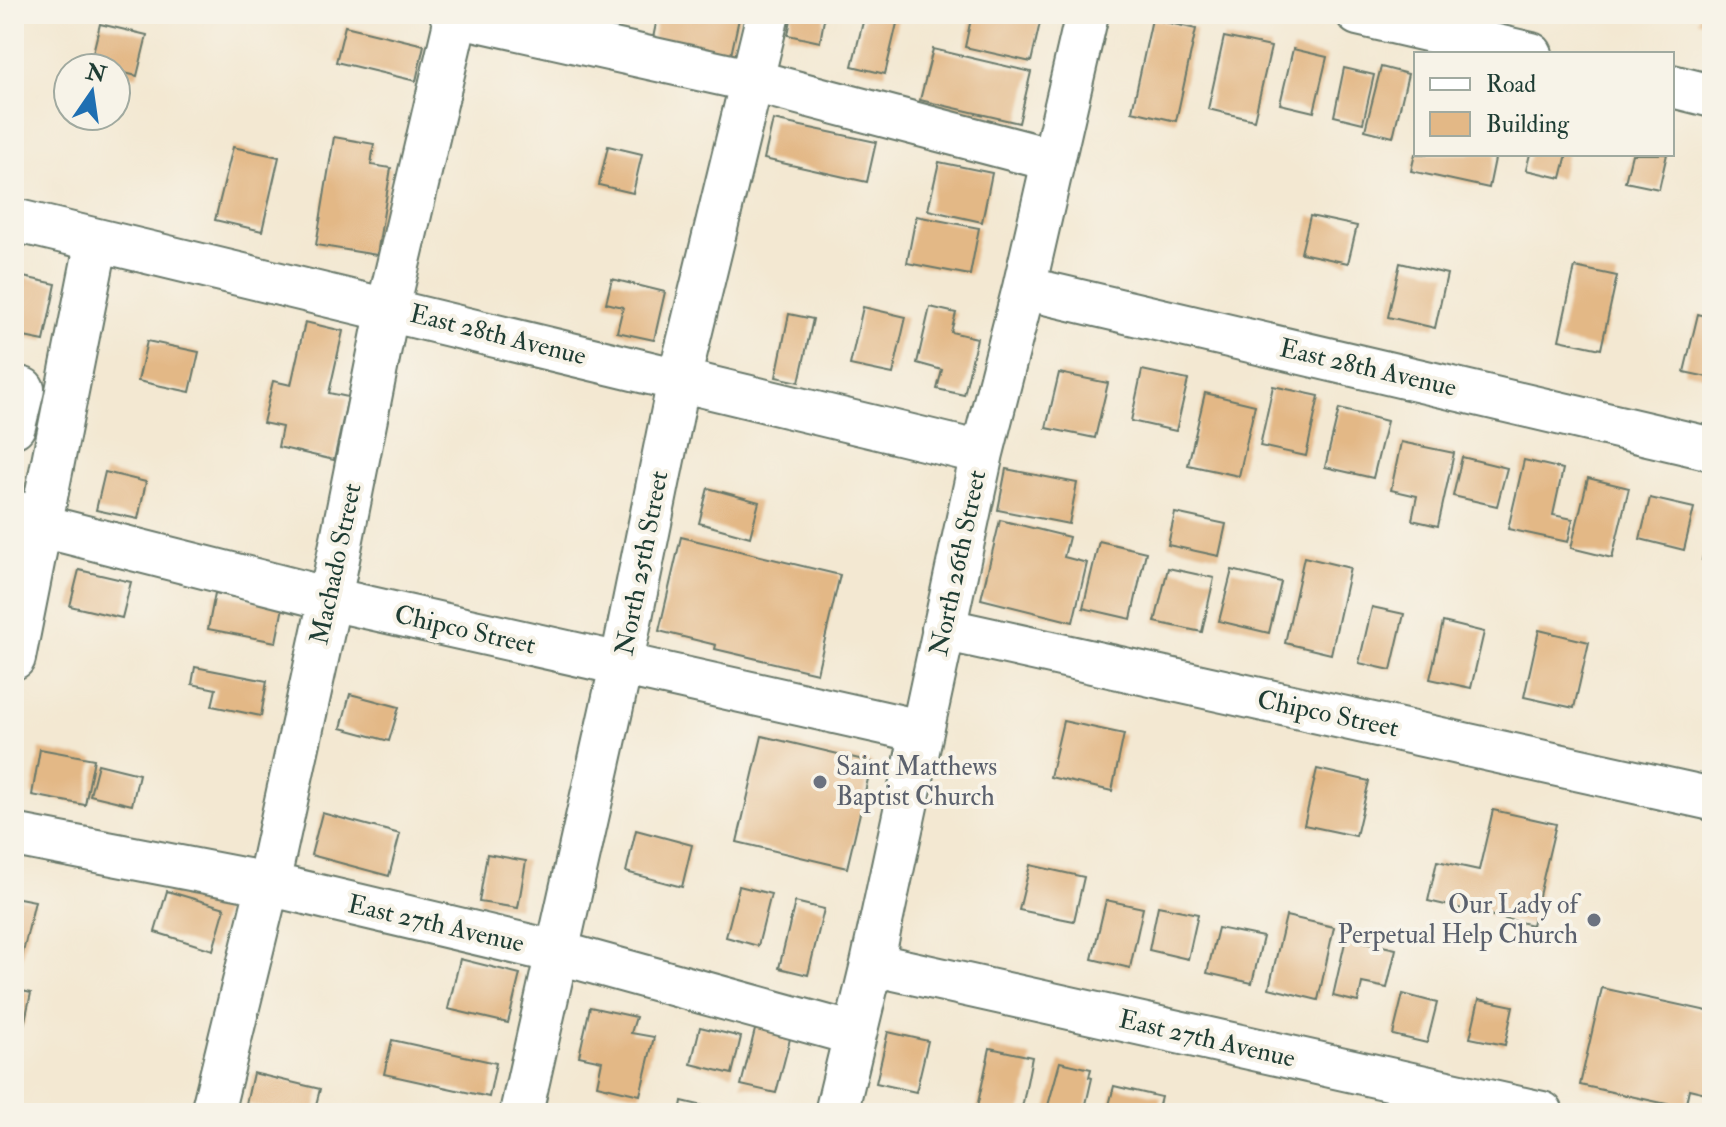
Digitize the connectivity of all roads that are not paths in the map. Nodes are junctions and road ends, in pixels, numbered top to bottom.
1 (455, 14) edge
2 (768, 14) edge
3 (1087, 14) edge
4 (1358, 14) edge
5 (1522, 52) edge
6 (753, 81) junction
7 (1674, 86) edge
8 (1712, 96) edge
9 (1053, 160) junction
10 (14, 220) edge
11 (97, 240) junction
12 (1024, 288) junction
13 (388, 308) junction
14 (679, 380) junction
15 (14, 387) edge
16 (14, 426) edge
17 (1712, 449) edge
18 (14, 452) edge
19 (982, 453) junction
20 (54, 462) junction
21 (28, 519) edge
22 (330, 599) junction
23 (943, 629) junction
24 (14, 658) edge
25 (621, 666) junction
26 (920, 731) junction
27 (1712, 799) edge
28 (14, 835) edge
29 (268, 884) junction
30 (556, 952) junction
31 (872, 964) junction
32 (854, 1034) junction
33 (212, 1113) edge
34 (521, 1113) edge
35 (836, 1113) edge
36 (1542, 1113) edge

1 - 6 street
1 - 13 street, Machado Street
2 - 6 street, North 25th Street
3 - 9 street, North 26th Street
4 - 5 street
6 - 9 street
6 - 14 street, North 25th Street
7 - 8 street
9 - 12 street, North 26th Street
10 - 11 street, East 28th Avenue
11 - 13 street, East 28th Avenue
11 - 20 street
12 - 17 street, East 28th Avenue
12 - 19 street, North 26th Street
13 - 14 street, East 28th Avenue
13 - 22 street, Machado Street
14 - 19 street, East 28th Avenue
14 - 25 street, North 25th Street
15 - 16 street
18 - 20 street
19 - 23 street, North 26th Street
20 - 21 street
21 - 22 street, Chipco Street
21 - 24 street
22 - 25 street, Chipco Street
22 - 29 street, Machado Street
23 - 26 street, North 26th Street
23 - 27 street, Chipco Street
25 - 26 street, Chipco Street
25 - 30 street, North 25th Street
26 - 31 street, North 26th Street
28 - 29 street, East 27th Avenue
29 - 30 street, East 27th Avenue
29 - 33 street, Machado Street
30 - 32 street, East 27th Avenue
30 - 34 street, North 25th Street
31 - 32 street, North 26th Street
31 - 36 street, East 27th Avenue
32 - 35 street, North 26th Street

